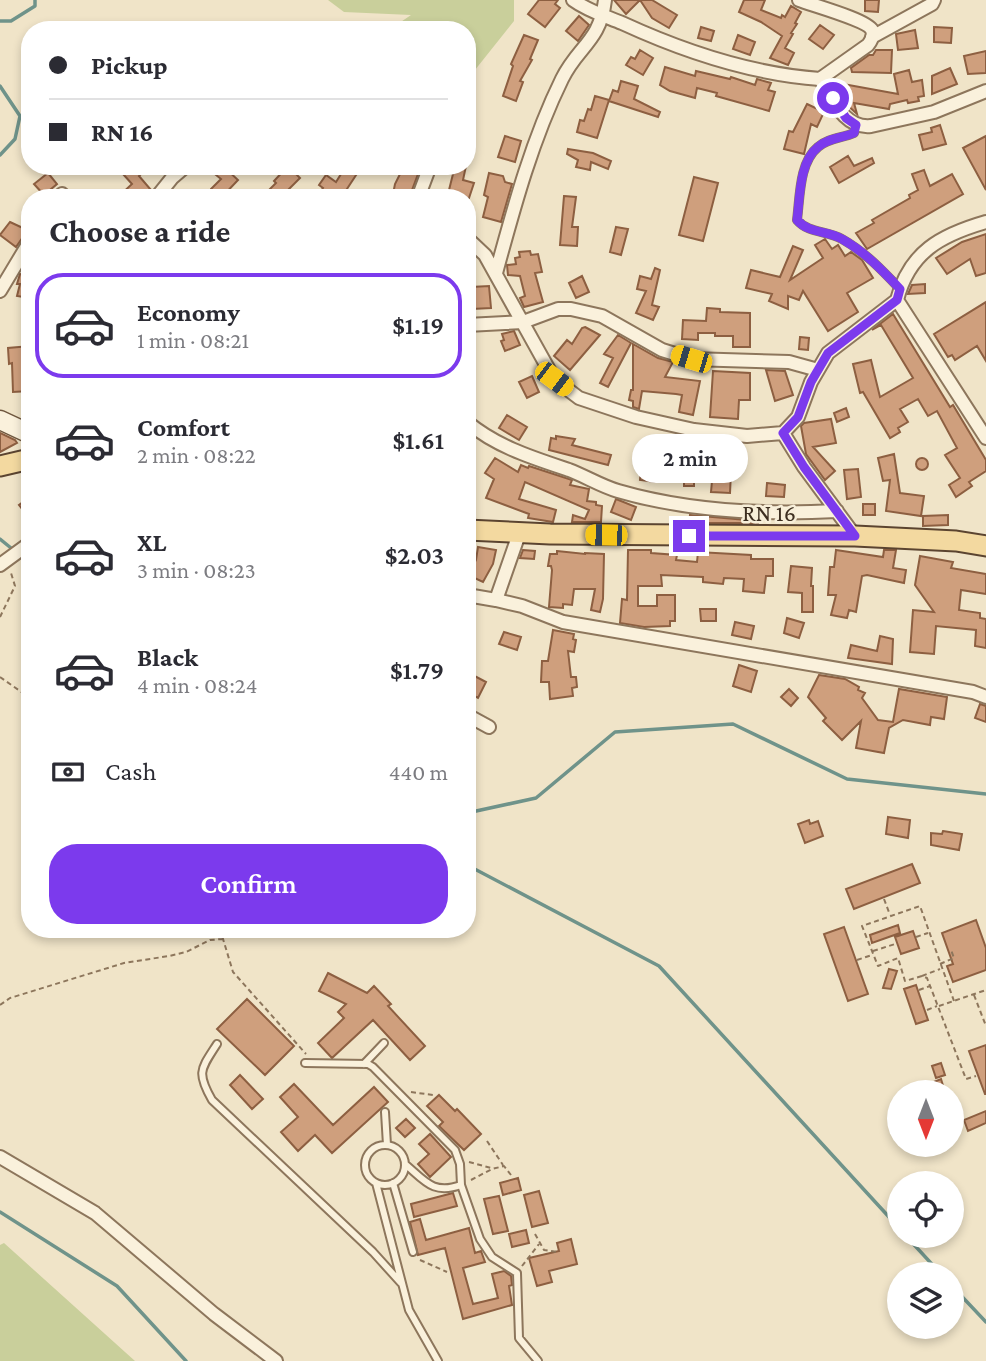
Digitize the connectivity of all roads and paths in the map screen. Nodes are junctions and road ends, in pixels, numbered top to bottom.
1 (573, 0) edge
2 (605, 0) edge
3 (799, 0) edge
4 (934, 0) edge
5 (604, 15) junction
6 (872, 37) junction
7 (820, 79) junction
8 (986, 91) edge
9 (856, 125) junction
10 (176, 175) edge
11 (163, 189) edge
12 (986, 222) edge
13 (476, 246) edge
14 (21, 256) edge
15 (496, 273) junction
16 (0, 291) edge
17 (899, 295) junction
18 (523, 322) junction
19 (476, 325) edge
20 (818, 370) junction
21 (0, 420) edge
22 (476, 429) edge
23 (21, 430) edge
24 (783, 433) junction
25 (986, 438) edge
26 (21, 461) edge
27 (0, 466) edge
28 (837, 512) junction
29 (476, 531) edge
30 (519, 534) junction
31 (855, 536) junction
32 (986, 546) edge
33 (21, 550) edge
34 (4, 562) edge
35 (476, 597) edge
36 (496, 600) junction
37 (0, 617) edge
38 (0, 677) edge
39 (21, 692) edge
40 (986, 697) edge
41 (476, 720) edge
42 (489, 727) dead end
43 (884, 899) dead end
44 (891, 916) junction
45 (929, 932) junction
46 (916, 937) dead end
47 (223, 939) joint
48 (895, 944) dead end
49 (951, 950) dead end
50 (872, 953) junction
51 (857, 960) dead end
52 (939, 964) junction
53 (941, 969) junction
54 (922, 976) junction
55 (930, 986) junction
56 (919, 990) dead end
57 (986, 990) edge
58 (974, 994) junction
59 (954, 1001) junction
60 (0, 1005) edge
61 (938, 1006) junction
62 (927, 1010) dead end
63 (986, 1027) edge
64 (383, 1043) dead end
65 (217, 1044) dead end
66 (305, 1063) dead end
67 (314, 1063) junction
68 (364, 1064) junction
69 (976, 1076) dead end
70 (394, 1086) junction
71 (433, 1095) dead end
72 (385, 1112) dead end
73 (487, 1141) dead end
74 (387, 1145) junction
75 (0, 1157) edge
76 (460, 1159) junction
77 (405, 1164) junction
78 (504, 1166) junction
79 (492, 1169) junction
80 (510, 1175) dead end
81 (376, 1183) junction
82 (393, 1183) junction
83 (461, 1185) junction
84 (534, 1234) dead end
85 (539, 1244) junction
86 (413, 1252) joint
87 (557, 1252) dead end
88 (447, 1272) dead end
89 (517, 1273) junction
90 (401, 1283) junction
91 (276, 1361) edge
92 (438, 1361) edge
93 (538, 1361) edge

1 - 5 street
2 - 5 street
3 - 6 street
4 - 6 street
5 - 7 street
5 - 15 street
6 - 7 street
7 - 9 street
8 - 9 street
9 - 17 lane
10 - 11 street
12 - 17 street
13 - 15 street
14 - 16 street
15 - 18 street
17 - 20 street
17 - 25 street
18 - 19 street
18 - 20 street
18 - 24 street
20 - 24 street
21 - 23 main road
22 - 28 street
24 - 28 street
26 - 27 main road
28 - 31 street
29 - 30 main road, RN 16 / RN 16
30 - 31 main road, RN 16 / RN 16
30 - 36 street
31 - 32 main road, RN 16 / RN 16
33 - 34 street
34 - 37 path
35 - 36 street
36 - 40 street
38 - 39 path
41 - 42 street
43 - 44 path
44 - 45 path
44 - 50 path
45 - 46 path
45 - 52 path
47 - 60 path
47 - 67 path
48 - 50 path
49 - 52 path
50 - 51 path
50 - 54 path
52 - 53 path
53 - 54 path
53 - 59 path
54 - 55 path
55 - 56 path
55 - 61 path
57 - 58 path
58 - 59 path
58 - 63 path
59 - 61 path
61 - 62 path
61 - 69 path
64 - 68 lane
65 - 90 lane
66 - 67 lane
67 - 68 lane
68 - 70 lane
70 - 71 path
70 - 76 lane
72 - 74 lane
73 - 78 path
74 - 77 lane
74 - 81 lane
75 - 91 street
76 - 79 path
76 - 83 lane
77 - 82 lane
77 - 83 lane
78 - 79 path
78 - 80 path
79 - 83 path
81 - 82 lane
81 - 90 lane
82 - 86 lane
83 - 89 lane
84 - 85 path
85 - 87 path
85 - 89 path
86 - 88 path
89 - 93 lane
90 - 92 lane

